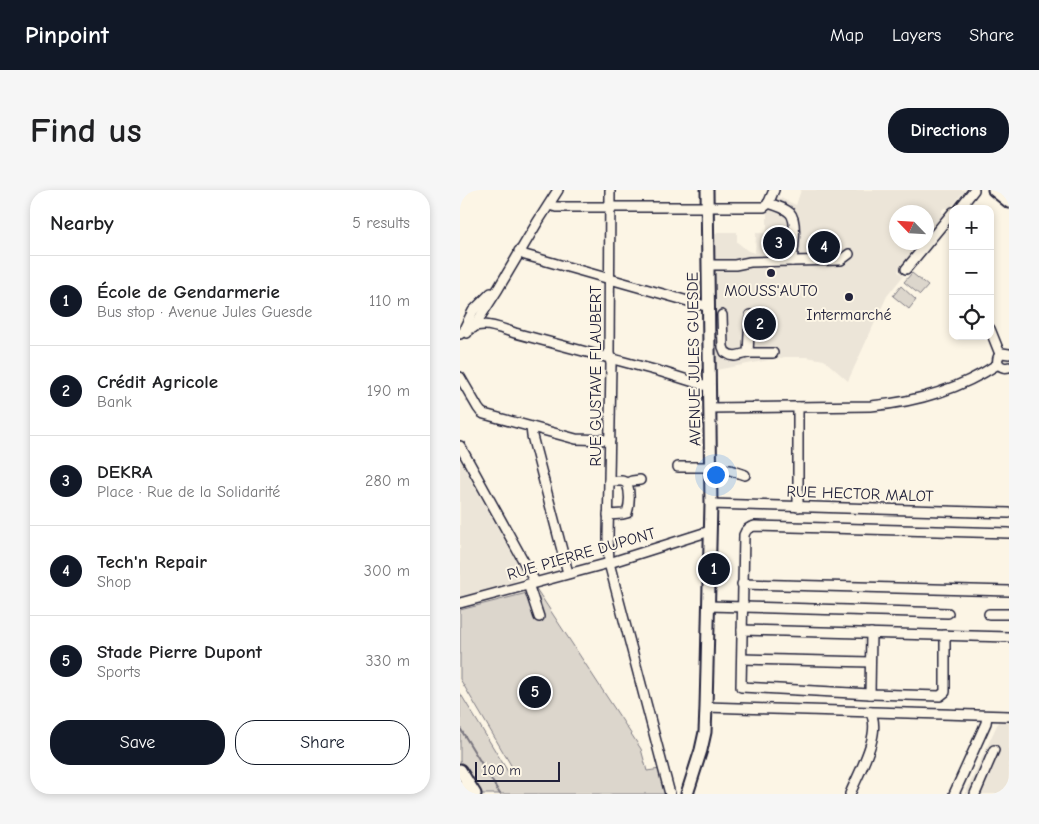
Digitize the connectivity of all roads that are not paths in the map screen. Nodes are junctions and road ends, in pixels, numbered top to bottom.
1 (558, 190) edge
2 (610, 190) edge
3 (707, 190) edge
4 (774, 190) edge
5 (974, 190) edge
6 (994, 190) edge
7 (1008, 199) edge
8 (768, 203) junction
9 (549, 205) junction
10 (962, 205) edge
11 (610, 207) junction
12 (707, 207) junction
13 (949, 217) edge
14 (519, 252) junction
15 (849, 254) dead end
16 (792, 261) junction
17 (708, 266) junction
18 (906, 269) dead end
19 (610, 279) junction
20 (500, 284) junction
21 (709, 307) junction
22 (481, 315) junction
23 (722, 316) dead end
24 (750, 316) dead end
25 (489, 325) junction
26 (503, 329) junction
27 (466, 333) edge
28 (994, 336) edge
29 (748, 353) junction
30 (773, 353) dead end
31 (1004, 354) edge
32 (610, 359) junction
33 (998, 364) junction
34 (1008, 368) edge
35 (460, 377) edge
36 (710, 387) junction
37 (798, 407) junction
38 (710, 408) junction
39 (531, 427) junction
40 (610, 440) junction
41 (460, 446) edge
42 (678, 467) dead end
43 (710, 468) junction
44 (745, 475) dead end
45 (640, 480) dead end
46 (609, 481) junction
47 (627, 483) junction
48 (711, 504) junction
49 (798, 507) junction
50 (1009, 513) edge
51 (608, 514) junction
52 (710, 531) junction
53 (1009, 533) edge
54 (609, 563) junction
55 (568, 573) junction
56 (531, 583) junction
57 (742, 584) junction
58 (1009, 590) edge
59 (460, 602) edge
60 (709, 606) junction
61 (742, 607) junction
62 (948, 612) dead end
63 (989, 614) dead end
64 (1009, 614) edge
65 (539, 617) dead end
66 (742, 630) junction
67 (871, 633) junction
68 (945, 635) junction
69 (1009, 637) edge
70 (742, 659) junction
71 (870, 662) junction
72 (870, 694) junction
73 (706, 707) junction
74 (870, 712) junction
75 (987, 716) junction
76 (1009, 716) edge
77 (994, 750) dead end
78 (460, 770) edge
79 (460, 787) edge
80 (464, 794) edge
81 (475, 794) edge
82 (670, 794) edge
83 (688, 794) edge
84 (850, 794) edge
85 (954, 794) edge
86 (975, 794) edge

1 - 9 street
2 - 11 street, RUE GUSTAVE FLAUBERT
3 - 12 main road, AVENUE JULES GUESDE
4 - 8 street
5 - 10 street
6 - 7 main road
8 - 12 street
8 - 16 street
9 - 11 street
9 - 14 street
11 - 12 street
11 - 19 street, RUE GUSTAVE FLAUBERT
12 - 17 main road, AVENUE JULES GUESDE
13 - 18 street
14 - 19 street
14 - 20 street
15 - 16 street
16 - 17 street
17 - 21 main road, AVENUE JULES GUESDE
19 - 21 street
19 - 32 street, RUE GUSTAVE FLAUBERT
20 - 22 street
20 - 27 street
21 - 36 main road, AVENUE JULES GUESDE
22 - 25 street
22 - 27 street
23 - 29 street
24 - 29 street
25 - 26 street
25 - 27 street
26 - 27 street
26 - 32 street
28 - 31 street
29 - 30 street
31 - 33 street
32 - 36 street
32 - 40 street, RUE GUSTAVE FLAUBERT
33 - 34 street
33 - 37 street
35 - 39 street
36 - 38 main road, AVENUE JULES GUESDE
37 - 38 street
37 - 49 street
38 - 43 main road, AVENUE JULES GUESDE
39 - 40 street
39 - 55 street
40 - 46 street, RUE GUSTAVE FLAUBERT
41 - 56 street
42 - 43 street
43 - 44 street
43 - 48 main road, AVENUE JULES GUESDE
45 - 47 street
46 - 47 street
46 - 51 street, RUE GUSTAVE FLAUBERT
47 - 51 street
48 - 49 street, RUE HECTOR MALOT
48 - 52 main road, AVENUE JULES GUESDE
49 - 50 street, RUE HECTOR MALOT
51 - 54 street, RUE GUSTAVE FLAUBERT
52 - 54 street, RUE PIERRE DUPONT
52 - 60 main road, AVENUE JULES GUESDE
53 - 57 street
54 - 55 street, RUE PIERRE DUPONT
54 - 82 street, RUE GUSTAVE FLAUBERT
55 - 56 street, RUE PIERRE DUPONT
56 - 59 street, RUE PIERRE DUPONT
56 - 65 street
57 - 58 street
57 - 61 street
60 - 61 street
60 - 73 main road, AVENUE JULES GUESDE
61 - 62 street
61 - 66 street
63 - 64 street
66 - 67 street
66 - 70 street
67 - 68 street
67 - 71 street
68 - 69 street
68 - 72 street
70 - 71 street
70 - 72 street
71 - 72 street
73 - 74 street
73 - 83 main road, AVENUE JULES GUESDE
74 - 75 street
74 - 84 street
75 - 76 street
75 - 85 street
77 - 86 street
78 - 81 main road
79 - 80 main road

